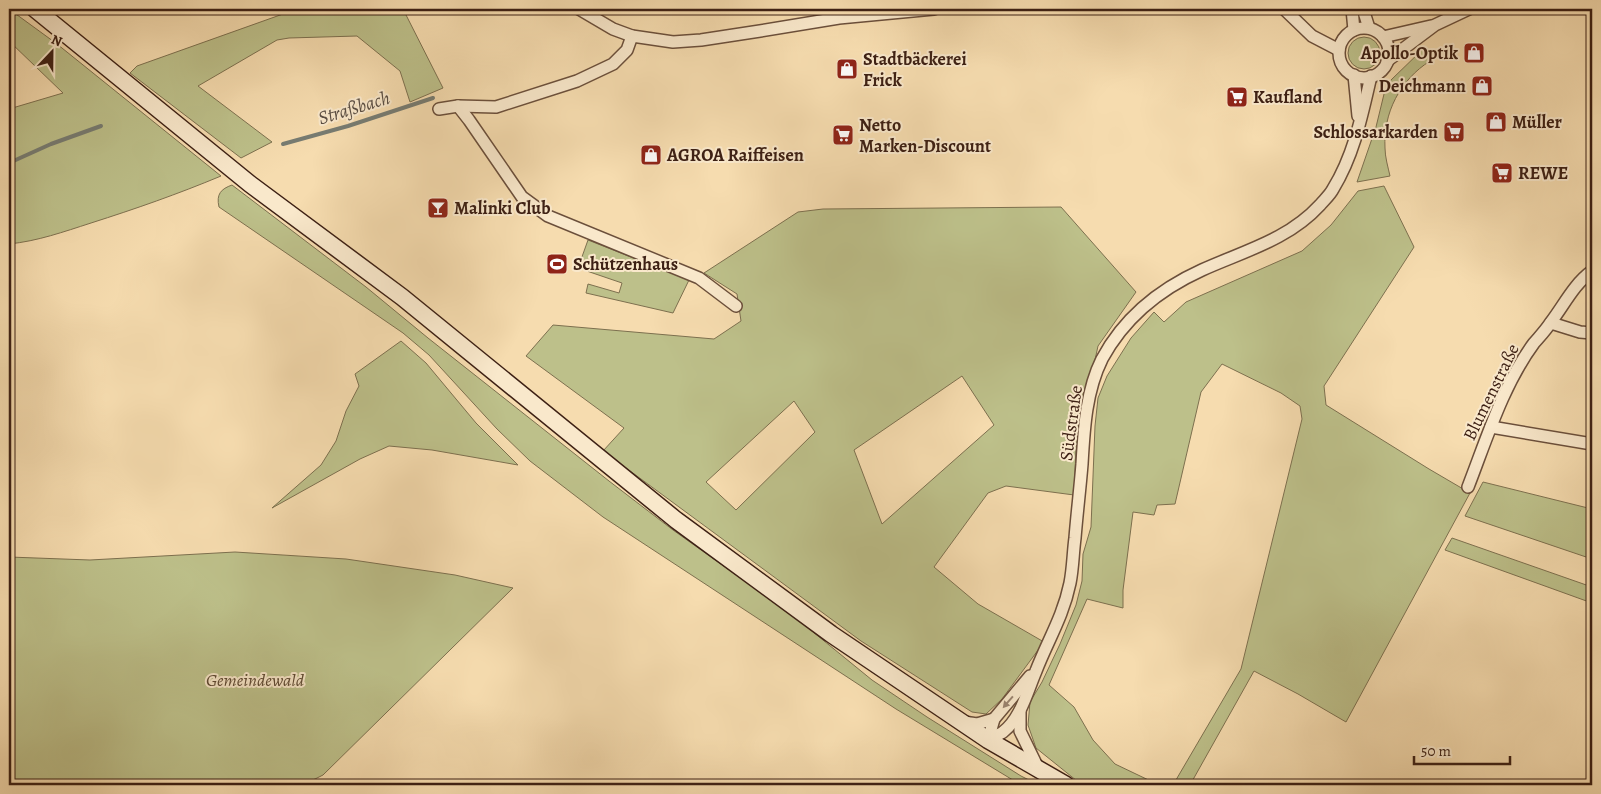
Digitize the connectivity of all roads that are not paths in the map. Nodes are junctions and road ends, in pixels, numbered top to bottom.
1 (35, 9) edge
2 (580, 9) edge
3 (934, 9) edge
4 (1284, 9) edge
5 (1352, 9) edge
6 (1363, 9) edge
7 (1469, 9) edge
8 (1435, 25) junction
9 (1369, 28) junction
10 (1354, 30) junction
11 (632, 36) junction
12 (1383, 36) junction
13 (1339, 50) junction
14 (1387, 61) junction
15 (1354, 75) junction
16 (1371, 76) junction
17 (458, 106) junction
18 (439, 109) dead end
19 (1359, 125) junction
20 (1592, 271) edge
21 (736, 306) dead end
22 (1551, 324) junction
23 (1592, 333) edge
24 (1491, 427) junction
25 (1592, 444) edge
26 (1468, 486) dead end
27 (1036, 669) junction
28 (1020, 711) junction
29 (994, 718) junction
30 (961, 722) junction
31 (988, 740) junction
32 (1040, 770) junction
33 (1066, 785) edge

1 - 30 main road
2 - 11 street
3 - 11 street
4 - 13 street
5 - 10 street
6 - 9 street
7 - 8 street
8 - 12 street
8 - 14 street
9 - 10 street
9 - 12 street
10 - 13 street
11 - 17 street
12 - 14 street
13 - 15 street
14 - 16 street
15 - 16 street
15 - 19 street, Südstraße
16 - 19 street, Südstraße
17 - 18 street
17 - 21 street
19 - 27 street, Südstraße
20 - 22 street, Blumenstraße
22 - 23 street
22 - 24 street, Blumenstraße
24 - 25 street
24 - 26 street, Blumenstraße
27 - 28 street, Südstraße
27 -> 29 street, Südstraße
28 - 31 street, Südstraße
28 - 32 street, Südstraße
29 - 30 street
29 - 31 street, Südstraße
30 - 31 main road
31 - 32 main road
32 - 33 main road

